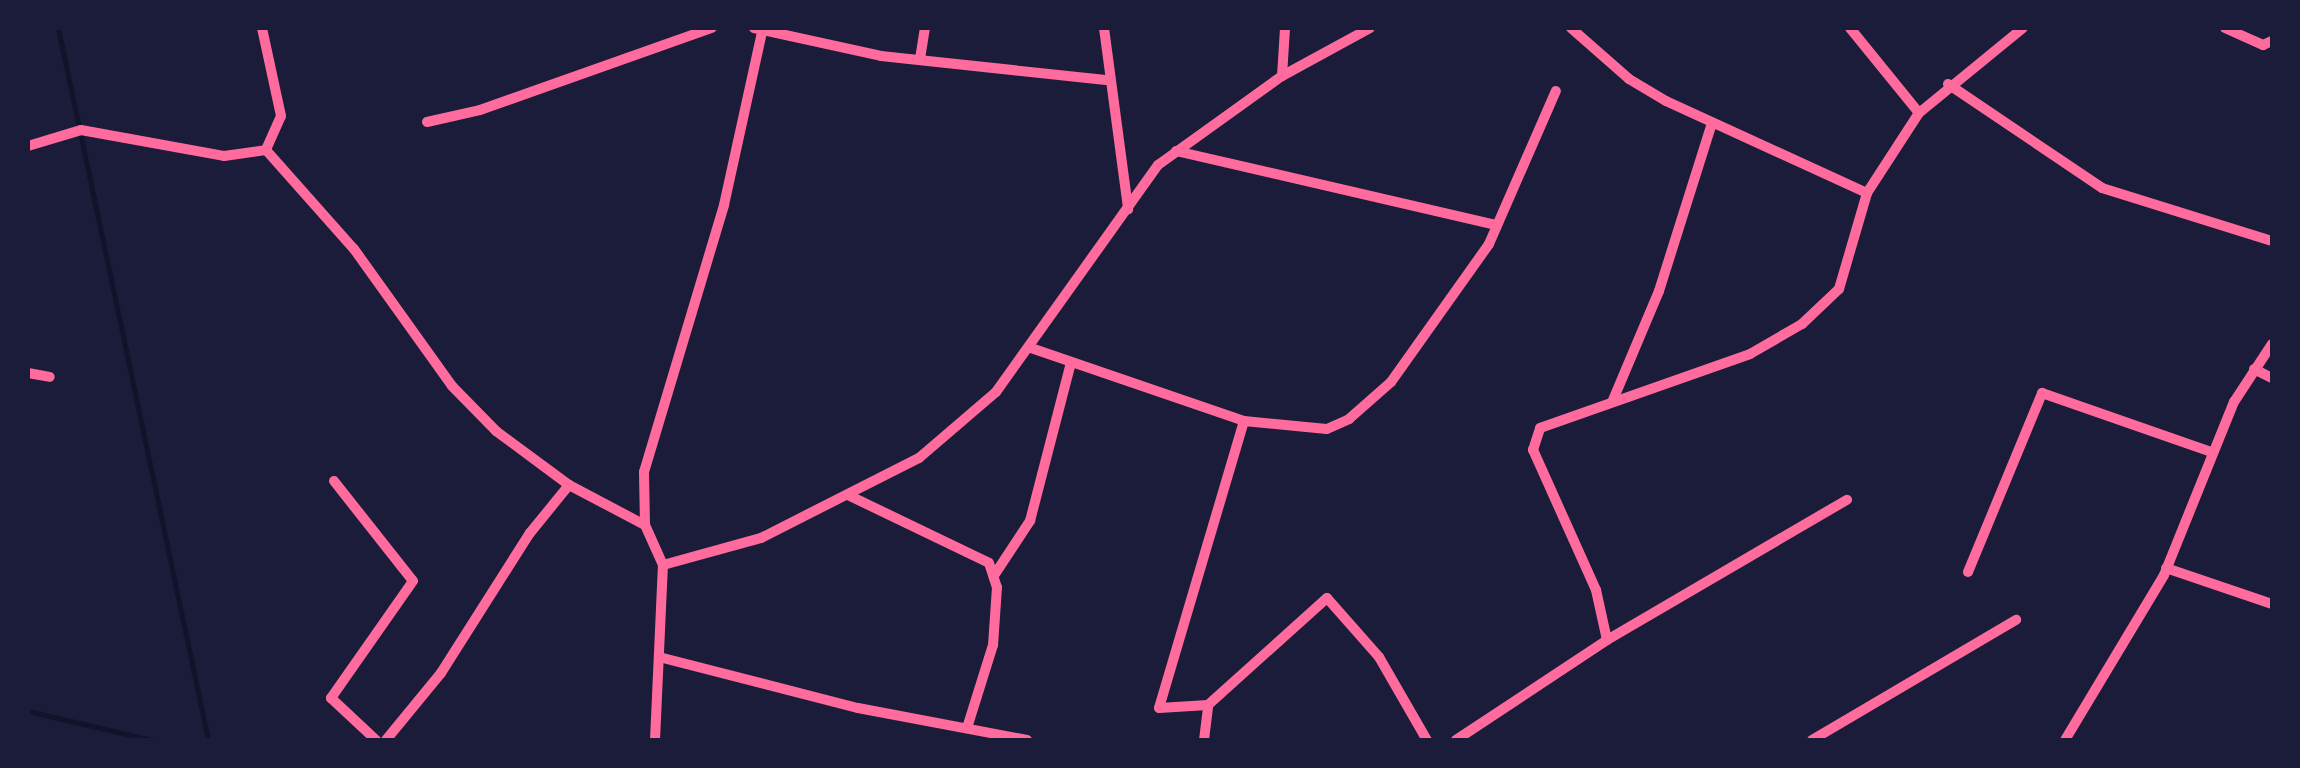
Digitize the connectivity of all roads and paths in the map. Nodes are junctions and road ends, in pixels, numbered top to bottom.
1 (262, 28) edge
2 (712, 28) edge
3 (754, 28) edge
4 (762, 28) edge
5 (925, 28) edge
6 (1104, 28) edge
7 (1285, 28) edge
8 (1370, 28) edge
9 (1571, 28) edge
10 (1850, 28) edge
11 (2023, 28) edge
12 (2225, 28) edge
13 (2272, 41) edge
14 (920, 58) junction
15 (1282, 76) junction
16 (1106, 80) junction
17 (1948, 84) junction
18 (1556, 91) dead end
19 (1919, 113) junction
20 (427, 122) dead end
21 (1712, 123) junction
22 (28, 146) edge
23 (266, 150) junction
24 (1176, 151) junction
25 (1867, 193) junction
26 (1128, 210) junction
27 (1498, 225) junction
28 (2272, 240) edge
29 (2272, 344) edge
30 (1031, 348) junction
31 (1071, 363) junction
32 (2254, 369) junction
33 (28, 373) edge
34 (50, 377) dead end
35 (2272, 378) edge
36 (1613, 400) junction
37 (1244, 422) junction
38 (2211, 452) junction
39 (334, 482) dead end
40 (569, 484) junction
41 (850, 496) junction
42 (1847, 500) dead end
43 (644, 526) junction
44 (663, 566) junction
45 (2166, 568) junction
46 (1968, 572) dead end
47 (995, 574) junction
48 (2272, 604) edge
49 (2016, 620) dead end
50 (1607, 640) junction
51 (658, 656) junction
52 (1208, 705) junction
53 (967, 728) junction
54 (376, 740) edge
55 (386, 740) edge
56 (655, 740) edge
57 (1027, 740) edge
58 (1204, 740) edge
59 (1427, 740) edge
60 (1456, 740) edge
61 (1812, 740) edge
62 (2065, 740) edge

1 - 23 street
2 - 20 street
3 - 4 street
4 - 14 street
4 - 43 street
5 - 14 street
6 - 16 street
7 - 15 street
8 - 15 street
9 - 21 street
10 - 19 street
11 - 17 street
12 - 13 street
14 - 16 street
15 - 24 street
16 - 26 street
17 - 19 street
17 - 28 street
18 - 27 street
19 - 25 street
21 - 25 street
21 - 36 street
22 - 23 street
23 - 40 street
24 - 26 street
24 - 27 street
25 - 36 street
26 - 30 street
27 - 37 street
29 - 32 street
30 - 31 street
30 - 41 street
31 - 37 street
31 - 47 street
32 - 35 street
32 - 38 street
33 - 34 street
36 - 50 street
37 - 52 street
38 - 45 street
38 - 46 street
39 - 54 street
40 - 43 street
40 - 55 street
41 - 44 street
41 - 47 street
42 - 50 street
43 - 44 street
44 - 51 street
45 - 48 street
45 - 62 street
47 - 53 street
49 - 61 street
50 - 60 street
51 - 53 street
51 - 56 street
52 - 58 street
52 - 59 street
53 - 57 street

